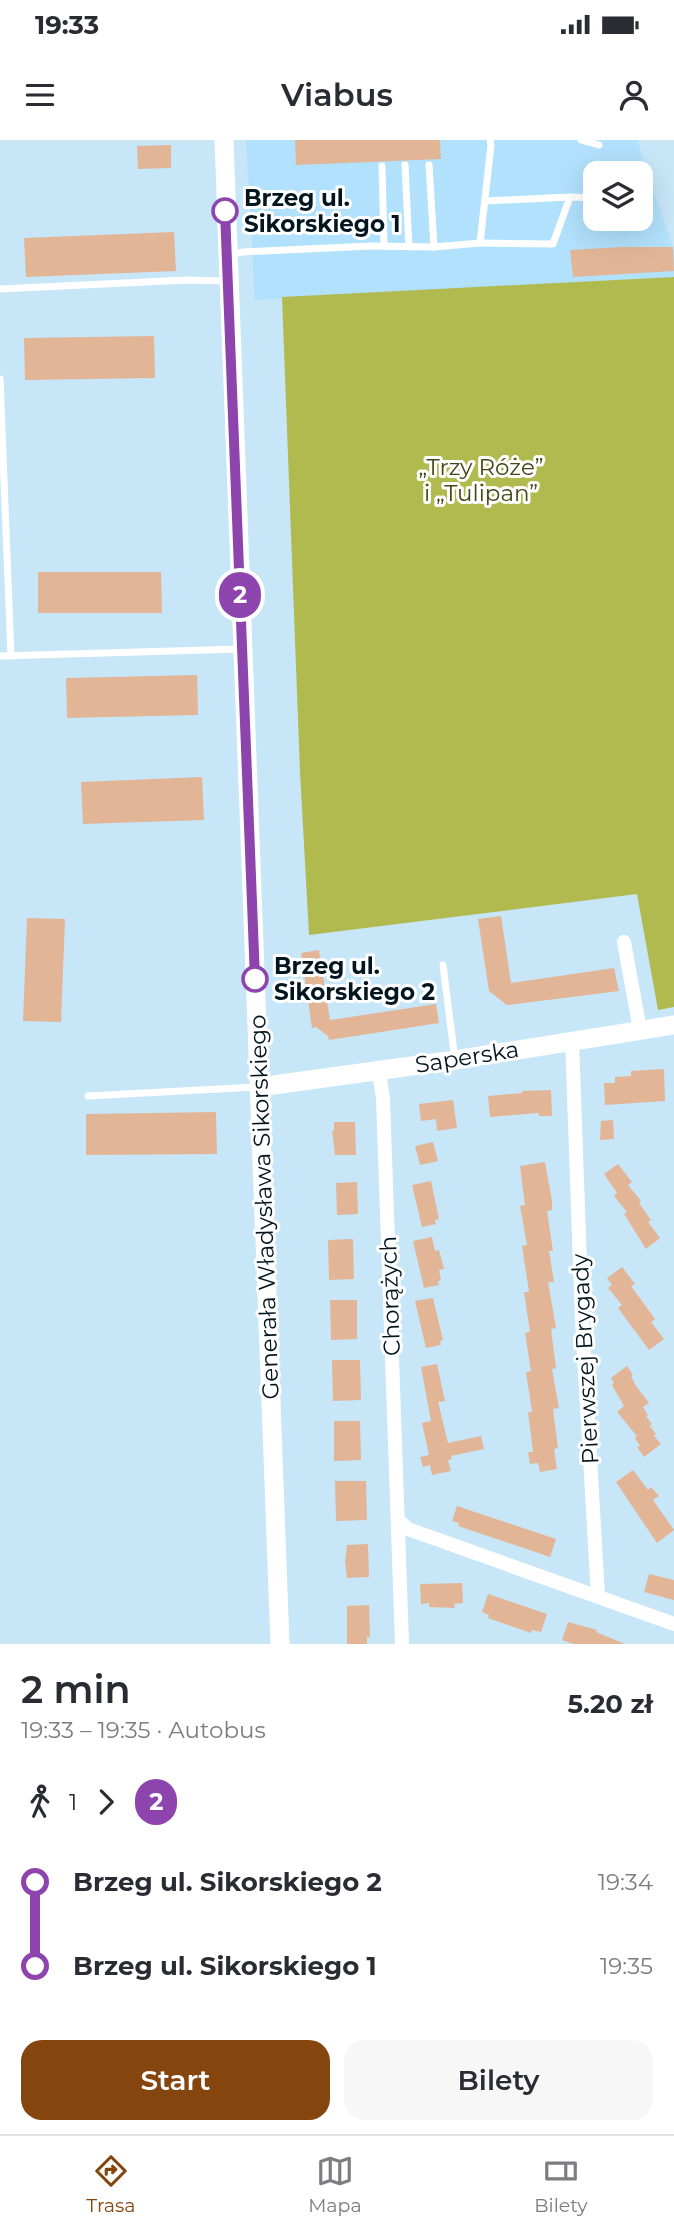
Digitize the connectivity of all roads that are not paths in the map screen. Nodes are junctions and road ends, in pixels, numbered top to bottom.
1 (224, 140) edge
2 (490, 140) edge
3 (581, 140) edge
4 (598, 145) dead end
5 (405, 165) dead end
6 (429, 165) dead end
7 (382, 166) dead end
8 (570, 197) junction
9 (583, 198) edge
10 (485, 201) junction
11 (480, 243) junction
12 (384, 246) junction
13 (409, 247) junction
14 (434, 247) junction
15 (227, 257) junction
16 (228, 281) junction
17 (0, 289) edge
18 (0, 379) edge
19 (242, 649) junction
20 (0, 656) edge
21 (11, 656) junction
22 (624, 942) dead end
23 (443, 965) dead end
24 (674, 1025) edge
25 (640, 1030) junction
26 (572, 1040) junction
27 (455, 1060) junction
28 (379, 1071) junction
29 (259, 1087) junction
30 (88, 1096) dead end
31 (399, 1521) junction
32 (598, 1596) junction
33 (674, 1624) edge
34 (280, 1644) edge
35 (402, 1644) edge

1 - 15 main road, Generała Władysława Sikorskiego
2 - 10 lane
3 - 4 lane
5 - 13 lane
6 - 14 lane
7 - 12 lane
8 - 9 lane
8 - 10 lane
8 - 11 lane
10 - 11 lane
11 - 14 lane
12 - 13 lane
12 - 15 lane
13 - 14 lane
15 - 16 main road, Generała Władysława Sikorskiego
16 - 17 lane
16 - 19 main road, Generała Władysława Sikorskiego
18 - 21 lane
19 - 21 lane
19 - 29 main road, Generała Władysława Sikorskiego
20 - 21 lane
22 - 25 street
23 - 27 lane
24 - 25 main road, Saperska
25 - 26 main road, Saperska
26 - 27 main road, Saperska
26 - 32 street, Pierwszej Brygady
27 - 28 main road, Saperska
28 - 29 main road, Saperska
28 - 31 street, Chorążych
29 - 30 lane
29 - 34 main road, Generała Władysława Sikorskiego
31 - 32 street
31 - 35 street, Chorążych
32 - 33 street

